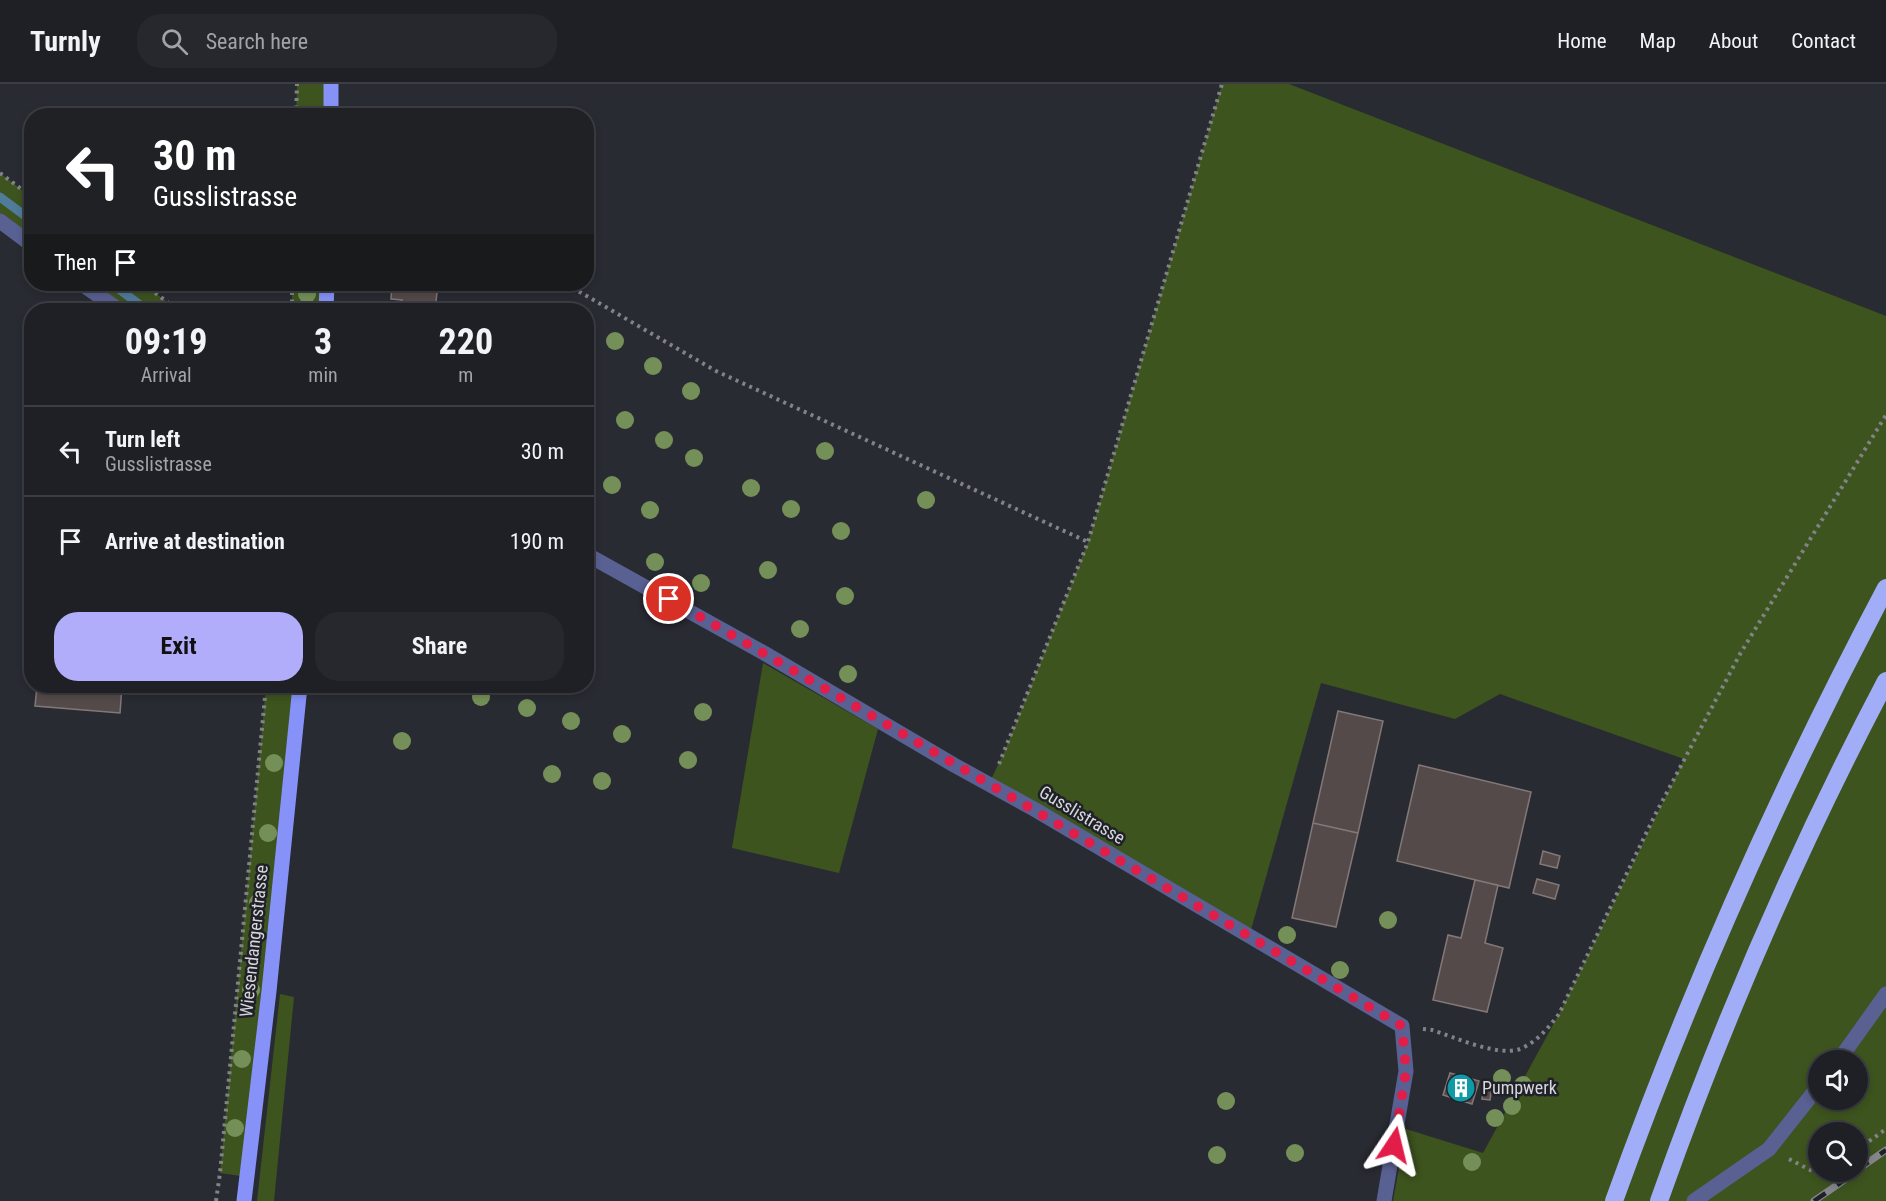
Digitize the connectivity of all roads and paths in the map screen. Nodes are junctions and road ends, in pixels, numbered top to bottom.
1 (297, 84) edge
2 (331, 84) edge
3 (1222, 84) edge
4 (296, 108) edge
5 (331, 108) edge
6 (0, 173) edge
7 (24, 191) edge
8 (0, 221) edge
9 (24, 239) edge
10 (92, 291) edge
11 (152, 291) edge
12 (578, 291) edge
13 (109, 303) edge
14 (169, 303) edge
15 (1886, 415) edge
16 (1088, 542) junction
17 (594, 558) edge
18 (1886, 588) edge
19 (1886, 681) edge
20 (265, 693) edge
21 (299, 693) edge
22 (1005, 750) dead end
23 (1886, 994) edge
24 (1402, 1026) junction
25 (1846, 1050) edge
26 (1808, 1100) edge
27 (1886, 1130) edge
28 (1868, 1142) edge
29 (1769, 1149) junction
30 (1808, 1169) edge
31 (216, 1201) edge
32 (244, 1201) edge
33 (1384, 1201) edge
34 (1614, 1201) edge
35 (1659, 1201) edge
36 (1694, 1201) edge

1 - 4 path
2 - 5 main road
3 - 16 path
6 - 7 path
8 - 9 street
10 - 13 street
11 - 14 path
12 - 16 path
15 - 24 path
16 - 22 path
17 - 24 street, Gusslistrasse
18 - 34 highway
19 - 35 highway
20 - 31 path
21 - 32 main road, Wiesendangerstrasse
23 - 25 street
24 - 33 street
26 - 29 street
27 - 28 path
29 - 30 path
29 - 36 street

